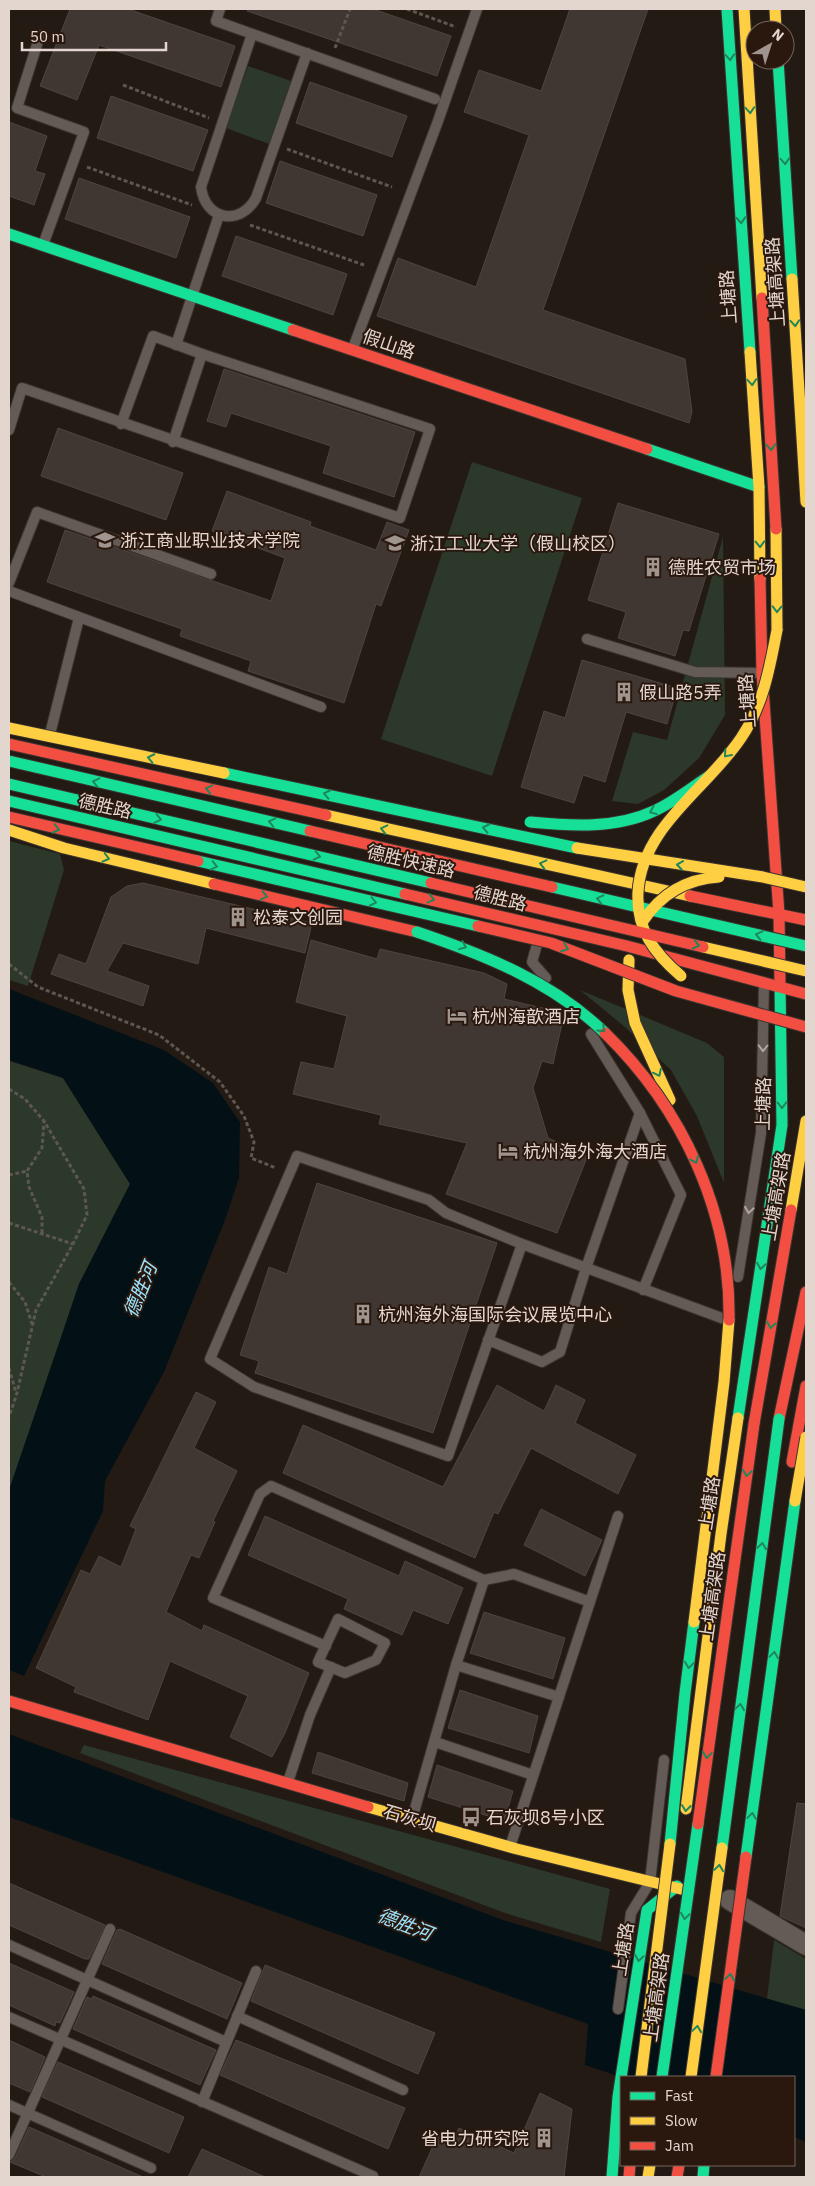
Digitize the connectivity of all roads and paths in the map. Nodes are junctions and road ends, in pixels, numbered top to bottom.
1 (220, 9) edge
2 (350, 9) edge
3 (407, 9) edge
4 (477, 9) edge
5 (727, 9) edge
6 (744, 9) edge
7 (458, 28) dead end
8 (252, 34) junction
9 (40, 36) dead end
10 (307, 54) junction
11 (330, 62) junction
12 (779, 70) edge
13 (123, 85) dead end
14 (435, 99) dead end
15 (221, 122) junction
16 (275, 144) junction
17 (87, 167) dead end
18 (392, 188) dead end
19 (219, 215) junction
20 (9, 234) edge
21 (43, 246) junction
22 (364, 265) dead end
23 (192, 296) junction
24 (176, 344) junction
25 (352, 350) junction
26 (202, 354) junction
27 (121, 424) junction
28 (9, 430) edge
29 (173, 442) junction
30 (759, 487) junction
31 (806, 502) edge
32 (211, 574) dead end
33 (9, 582) edge
34 (9, 591) edge
35 (80, 618) junction
36 (587, 639) dead end
37 (762, 673) junction
38 (321, 707) dead end
39 (9, 718) edge
40 (9, 728) edge
41 (9, 744) edge
42 (46, 752) junction
43 (202, 756) dead end
44 (9, 761) edge
45 (709, 776) junction
46 (9, 784) edge
47 (9, 802) edge
48 (9, 817) edge
49 (522, 821) dead end
50 (9, 830) edge
51 (763, 877) junction
52 (625, 883) junction
53 (806, 887) edge
54 (779, 914) junction
55 (806, 920) edge
56 (543, 926) junction
57 (627, 946) junction
58 (806, 946) edge
59 (9, 964) edge
60 (806, 971) edge
61 (764, 982) junction
62 (780, 986) junction
63 (806, 994) edge
64 (722, 1004) junction
65 (806, 1027) edge
66 (9, 1089) edge
67 (640, 1113) junction
68 (44, 1121) junction
69 (806, 1122) edge
70 (686, 1139) junction
71 (27, 1171) junction
72 (289, 1174) junction
73 (9, 1175) edge
74 (9, 1223) edge
75 (42, 1233) junction
76 (73, 1244) junction
77 (522, 1244) junction
78 (586, 1268) junction
79 (9, 1282) edge
80 (643, 1290) junction
81 (806, 1292) edge
82 (731, 1321) junction
83 (32, 1324) junction
84 (752, 1328) junction
85 (488, 1340) junction
86 (9, 1368) edge
87 (806, 1386) edge
88 (17, 1393) junction
89 (9, 1417) edge
90 (806, 1437) edge
91 (618, 1516) dead end
92 (721, 1534) junction
93 (778, 1538) dead end
94 (690, 1563) dead end
95 (484, 1580) junction
96 (769, 1586) dead end
97 (590, 1602) junction
98 (682, 1611) dead end
99 (326, 1646) junction
100 (456, 1665) junction
101 (331, 1667) junction
102 (559, 1698) junction
103 (9, 1701) edge
104 (434, 1742) junction
105 (666, 1747) dead end
106 (533, 1775) junction
107 (743, 1781) dead end
108 (288, 1782) junction
109 (412, 1819) junction
110 (685, 1822) dead end
111 (737, 1831) dead end
112 (682, 1841) dead end
113 (509, 1848) junction
114 (650, 1882) junction
115 (676, 1889) junction
116 (730, 1900) junction
117 (110, 1929) dead end
118 (9, 1945) edge
119 (806, 1945) edge
120 (256, 1971) dead end
121 (87, 1982) junction
122 (237, 2016) junction
123 (9, 2017) edge
124 (616, 2021) dead end
125 (61, 2041) junction
126 (226, 2042) junction
127 (621, 2076) edge
128 (641, 2076) edge
129 (662, 2076) edge
130 (691, 2076) edge
131 (706, 2076) edge
132 (716, 2076) edge
133 (620, 2084) edge
134 (403, 2090) dead end
135 (202, 2102) junction
136 (9, 2105) edge
137 (28, 2114) junction
138 (9, 2156) edge
139 (151, 2168) dead end
140 (373, 2176) edge
141 (612, 2177) edge

1 - 8 lane
2 - 11 path
3 - 7 path
4 - 25 lane
5 -> 30 main road, 上塘路
6 -> 45 main road, bridge
8 - 10 lane
8 - 15 lane
9 - 21 lane
10 - 11 lane
10 - 16 lane
11 - 14 lane
12 -> 31 main road, 上塘高架路
13 - 15 path
15 - 19 lane
16 - 18 path
16 - 19 lane
17 - 19 path
19 - 22 path
19 - 23 lane
20 - 21 main road, 假山路
21 - 23 main road, 假山路
23 - 24 lane
23 - 25 main road, 假山路
24 - 26 lane
24 - 27 lane
25 - 30 main road, 假山路
26 - 29 lane
26 - 29 lane
27 - 28 lane
27 - 29 lane
30 -> 37 main road, 上塘路
32 - 33 lane
34 - 35 lane
35 - 38 lane
35 - 42 lane
36 - 37 lane
37 - 54 main road, 上塘路
39 - 43 main road
51 -> 40 main road, bridge
41 - 42 main road
52 -> 42 main road
58 -> 44 main road, 德胜快速路, bridge
45 -> 49 main road, bridge
45 - 64 main road, bridge
46 -> 60 main road, 德胜快速路, bridge
47 -> 56 main road, 德胜路
48 -> 64 main road, bridge
50 -> 70 main road, bridge
51 - 53 main road, bridge
51 -> 70 main road, bridge
52 - 54 main road
52 - 57 lane
54 - 55 main road
54 - 62 main road, 上塘路
56 - 57 main road, 德胜路
56 - 67 lane
57 - 61 main road, 德胜路
59 - 72 path
61 - 62 main road, 德胜路
61 -> 82 lane
62 - 63 main road, 德胜路
62 -> 84 main road, 上塘路
64 - 65 main road, bridge
66 - 68 path
67 - 78 lane
67 - 80 lane
68 - 71 path
68 - 76 path
69 -> 129 main road, 上塘高架路, bridge
70 -> 128 main road, bridge
71 - 73 path
71 - 75 path
72 - 77 lane
72 - 85 lane
74 - 75 path
75 - 76 path
76 - 83 path
77 - 78 lane
77 - 85 lane
78 - 80 lane
78 - 85 lane
79 - 83 path
80 - 82 lane
130 -> 81 main road, bridge
82 - 84 lane
82 - 94 lane
83 - 88 path
84 - 92 main road, 上塘路
86 - 88 path
87 - 93 main road
88 - 89 path
132 -> 90 main road, bridge
91 - 97 lane
92 - 98 main road
92 -> 110 main road, 上塘路
95 - 97 lane
95 - 99 lane
95 - 100 lane
96 - 107 main road
97 - 102 lane
99 - 101 lane
99 - 101 lane
100 - 102 lane
100 - 104 lane
101 - 108 lane
102 - 106 lane
103 - 108 main road, 石灰坝
104 - 106 lane
104 - 109 lane
105 - 114 lane
106 - 113 lane
108 - 109 main road, 石灰坝
109 - 113 main road, 石灰坝
111 - 116 main road
112 - 115 main road
113 - 114 main road, 石灰坝
114 - 115 main road, 石灰坝
114 - 124 lane
115 - 116 main road, 石灰坝
115 -> 127 main road, 上塘路
116 - 119 street, 石灰坝
116 - 131 main road
117 - 121 lane
118 - 121 lane
120 - 122 lane
121 - 125 lane
121 - 126 lane
122 - 126 lane
122 - 134 lane
123 - 125 lane
125 - 135 lane
125 - 137 lane
126 - 135 lane
133 -> 141 main road, 上塘路
135 - 140 lane
136 - 137 lane
137 - 138 lane
137 - 139 lane

